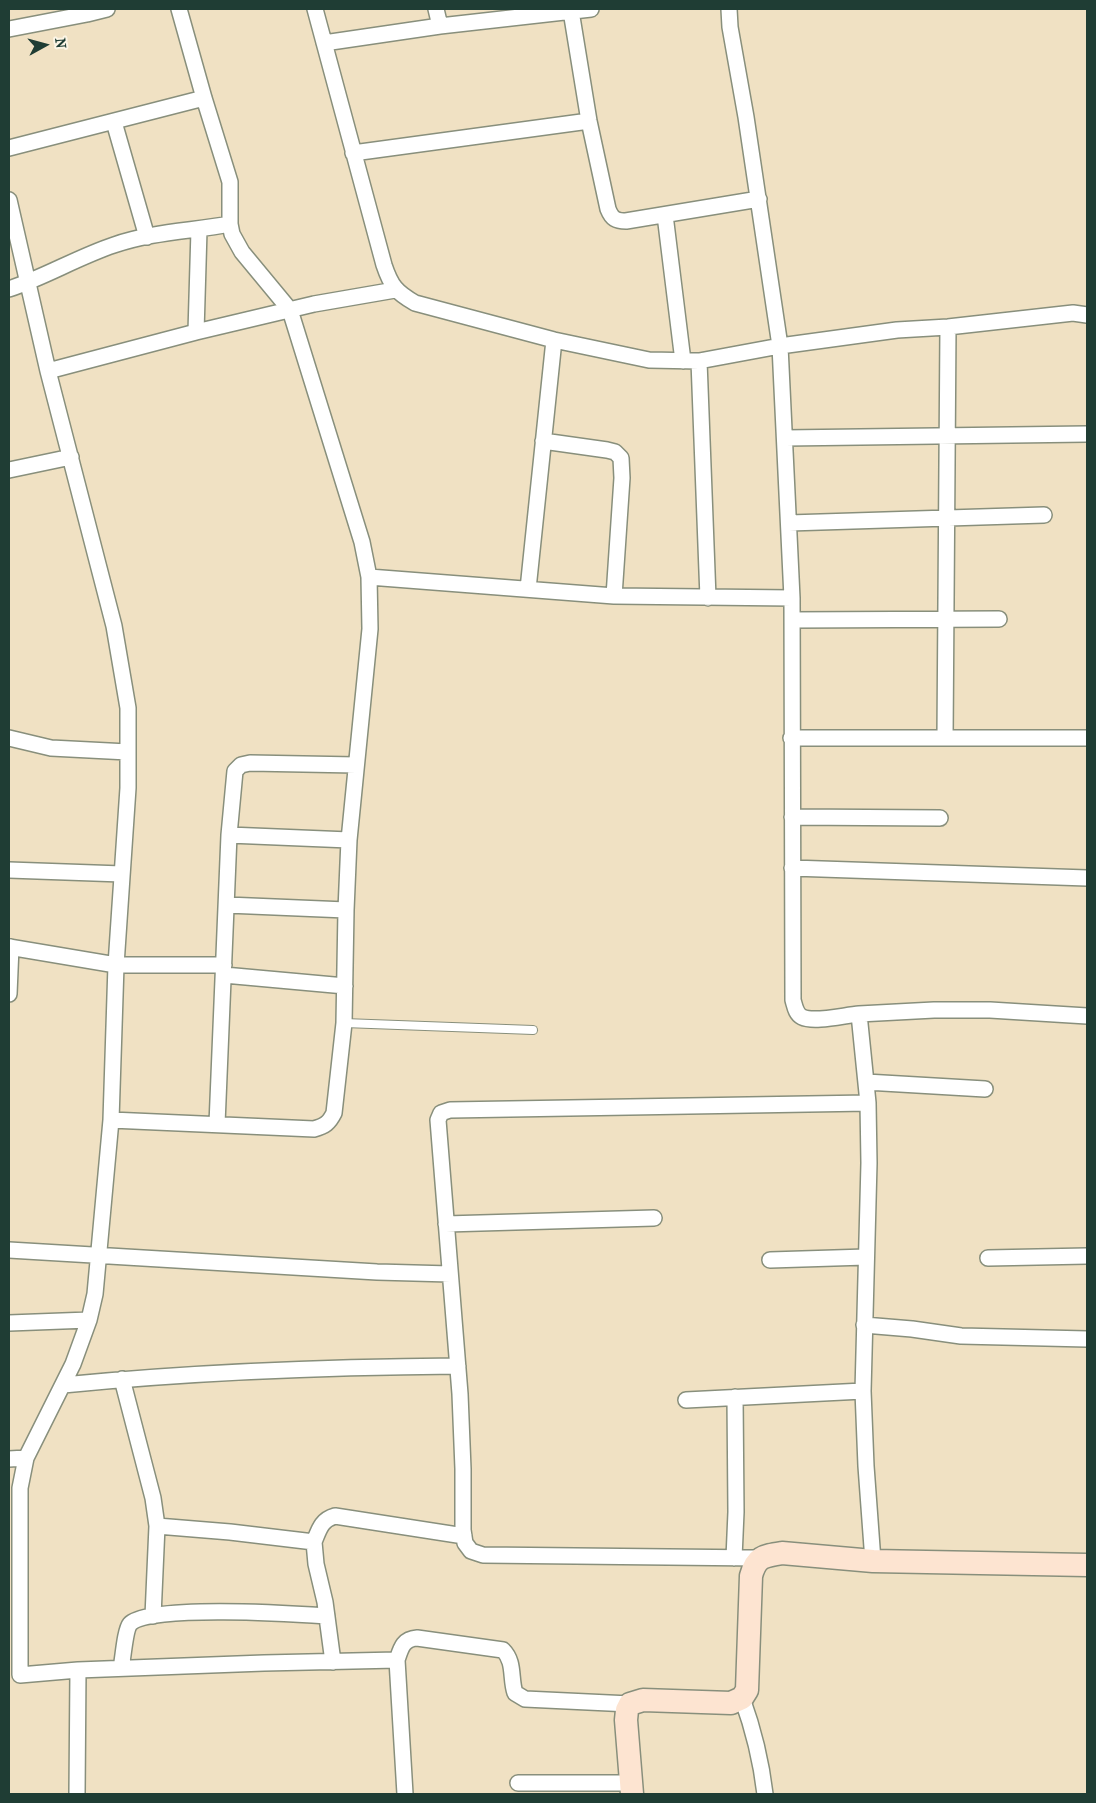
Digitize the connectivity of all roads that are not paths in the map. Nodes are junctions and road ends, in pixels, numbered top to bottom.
1 (107, 9) edge
2 (179, 9) edge
3 (315, 9) edge
4 (436, 9) edge
5 (591, 9) edge
6 (729, 9) edge
7 (571, 11) junction
8 (440, 26) junction
9 (9, 28) edge
10 (324, 43) junction
11 (204, 98) junction
12 (588, 121) junction
13 (114, 122) junction
14 (9, 148) edge
15 (353, 153) junction
16 (759, 199) junction
17 (9, 200) edge
18 (665, 214) junction
19 (230, 224) junction
20 (199, 230) junction
21 (146, 237) junction
22 (28, 283) junction
23 (9, 289) edge
24 (395, 290) junction
25 (290, 310) junction
26 (1087, 315) edge
27 (948, 327) junction
28 (196, 332) junction
29 (554, 340) junction
30 (780, 346) junction
31 (683, 361) junction
32 (699, 361) junction
33 (48, 370) junction
34 (1087, 434) edge
35 (946, 436) junction
36 (785, 438) junction
37 (543, 441) junction
38 (71, 457) junction
39 (9, 470) edge
40 (1044, 515) dead end
41 (946, 518) junction
42 (789, 523) junction
43 (369, 576) junction
44 (528, 589) junction
45 (614, 596) junction
46 (708, 598) junction
47 (792, 598) junction
48 (947, 619) junction
49 (999, 619) dead end
50 (792, 620) junction
51 (9, 738) edge
52 (791, 738) junction
53 (945, 738) junction
54 (1087, 738) edge
55 (128, 752) junction
56 (356, 765) junction
57 (792, 817) junction
58 (940, 818) dead end
59 (229, 835) junction
60 (349, 840) junction
61 (792, 868) junction
62 (9, 870) edge
63 (122, 874) junction
64 (1087, 878) edge
65 (226, 906) junction
66 (346, 910) junction
67 (10, 947) edge
68 (116, 964) junction
69 (224, 970) junction
70 (345, 986) junction
71 (9, 994) edge
72 (859, 1014) junction
73 (1087, 1016) edge
74 (344, 1023) junction
75 (533, 1030) dead end
76 (866, 1082) junction
77 (985, 1089) dead end
78 (868, 1103) junction
79 (111, 1120) junction
80 (217, 1124) junction
81 (654, 1218) dead end
82 (446, 1224) junction
83 (9, 1250) edge
84 (100, 1255) junction
85 (1087, 1256) edge
86 (866, 1257) junction
87 (988, 1258) dead end
88 (770, 1260) dead end
89 (450, 1274) junction
90 (89, 1320) junction
91 (9, 1323) edge
92 (864, 1325) junction
93 (1087, 1339) edge
94 (458, 1366) junction
95 (122, 1379) junction
96 (63, 1385) junction
97 (863, 1391) junction
98 (735, 1397) junction
99 (686, 1400) dead end
100 (26, 1458) junction
101 (9, 1459) edge
102 (157, 1526) junction
103 (464, 1536) junction
104 (314, 1542) junction
105 (734, 1558) junction
106 (760, 1558) junction
107 (872, 1561) junction
108 (1087, 1565) edge
109 (153, 1616) junction
110 (327, 1616) junction
111 (397, 1660) junction
112 (333, 1662) junction
113 (121, 1668) junction
114 (78, 1670) junction
115 (14, 1675) edge
116 (742, 1698) junction
117 (630, 1704) junction
118 (518, 1783) dead end
119 (631, 1789) edge
120 (77, 1794) edge
121 (405, 1794) edge
122 (765, 1794) edge

1 - 9 street
2 - 11 street
3 - 10 street
4 - 8 street
5 - 7 street
6 - 16 street
7 - 8 street
7 - 12 street
8 - 10 street
10 - 15 street
11 - 13 street
11 - 19 street
12 - 15 street
12 - 18 street
13 - 14 street
13 - 21 street
15 - 24 street
16 - 18 street
16 - 30 street
17 - 22 street
18 - 31 street
19 - 20 street
19 - 25 street
20 - 21 street
20 - 28 street
21 - 22 street
22 - 23 street
22 - 33 street
24 - 25 street
24 - 29 street
25 - 28 street
25 - 43 street
26 - 27 street
27 - 30 street
27 - 35 street
28 - 33 street
29 - 31 street
29 - 37 street
30 - 32 street
30 - 36 street
31 - 32 street
32 - 46 street
33 - 38 street
34 - 35 street
35 - 36 street
35 - 41 street
36 - 42 street
37 - 44 street
37 - 45 street
38 - 39 street
38 - 55 street
40 - 41 street
41 - 42 street
41 - 48 street
42 - 47 street
43 - 44 street
43 - 56 street
44 - 45 street
45 - 46 street
46 - 47 street
47 - 50 street
48 - 49 street
48 - 50 street
48 - 53 street
50 - 52 street
51 - 55 street
52 - 53 street
52 - 57 street
53 - 54 street
55 - 63 street
56 - 59 street
56 - 60 street
57 - 58 street
57 - 61 street
59 - 60 street
59 - 65 street
60 - 66 street
61 - 64 street
61 - 72 street
62 - 63 street
63 - 68 street
65 - 66 street
65 - 69 street
66 - 70 street
67 - 68 street
67 - 71 street
68 - 69 street
68 - 79 street
69 - 70 street
69 - 80 street
70 - 74 street
72 - 73 street
72 - 76 street
74 - 75 lane
74 - 80 street
76 - 77 street
76 - 78 street
78 - 82 street
78 - 86 street
79 - 80 street
79 - 84 street
81 - 82 street
82 - 89 street
83 - 84 street
84 - 89 street
84 - 90 street
85 - 87 street
86 - 88 street
86 - 92 street
89 - 94 street
90 - 91 street
90 - 96 street
92 - 93 street
92 - 97 street
94 - 95 street
94 - 103 street
95 - 96 street
95 - 102 street
96 - 100 street
97 - 98 street
97 - 107 street
98 - 99 street
98 - 105 street
100 - 101 street
100 - 115 street
102 - 104 street
102 - 109 street
103 - 104 street
103 - 105 street
104 - 110 street
105 - 106 street
106 - 107 street
106 - 116 street
107 - 108 street
109 - 110 street
109 - 113 street
110 - 112 street
111 - 112 street
111 - 117 street
111 - 121 street
112 - 113 street
113 - 114 street
114 - 115 street
114 - 120 street
116 - 117 street
116 - 122 street
117 - 119 street
118 - 119 street

